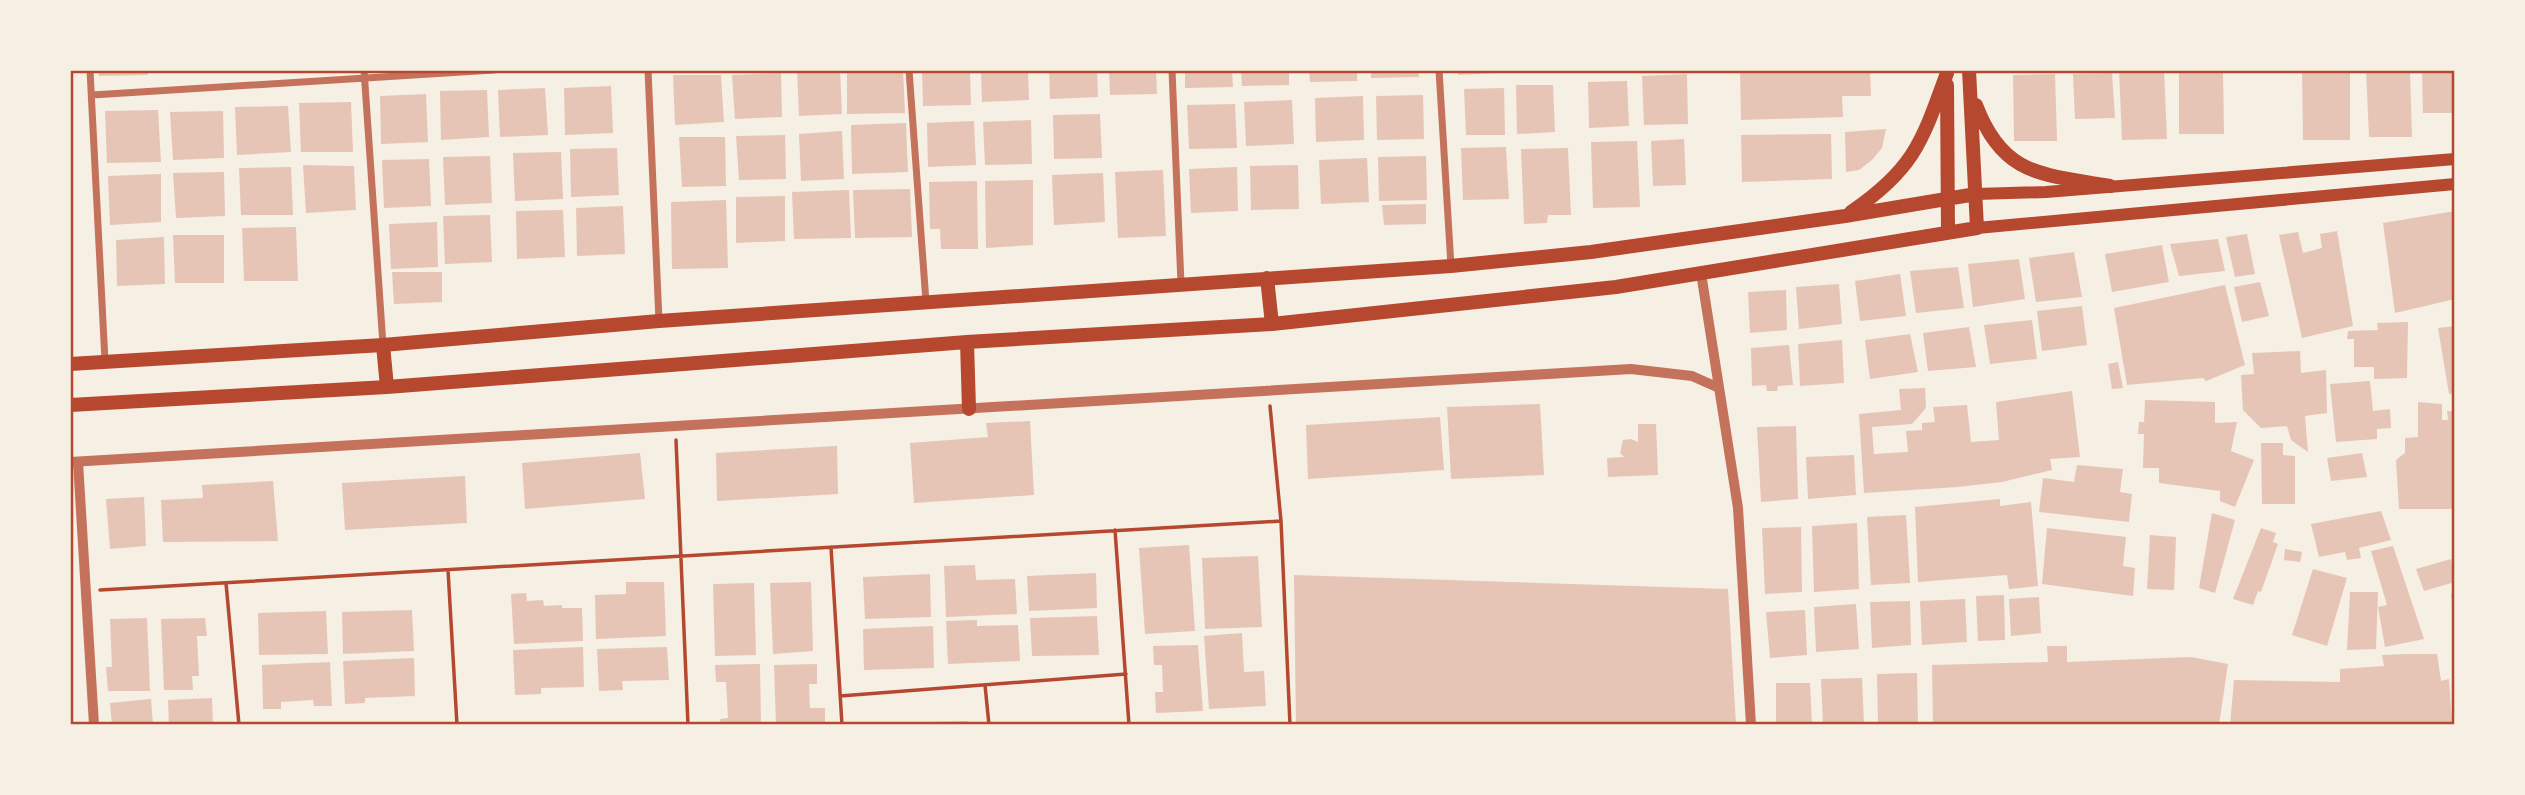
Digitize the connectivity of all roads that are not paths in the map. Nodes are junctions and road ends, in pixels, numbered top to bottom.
1 (90, 70) edge
2 (494, 70) edge
3 (648, 70) edge
4 (909, 70) edge
5 (1172, 70) edge
6 (1439, 70) edge
7 (1969, 70) edge
8 (1947, 72) edge
9 (364, 74) edge
10 (1970, 90) junction
11 (92, 94) junction
12 (2455, 159) edge
13 (2455, 184) edge
14 (2110, 186) junction
15 (1976, 194) junction
16 (1947, 197) junction
17 (1845, 216) junction
18 (1977, 228) junction
19 (1948, 232) junction
20 (1451, 266) junction
21 (1701, 273) junction
22 (1267, 278) junction
23 (1181, 284) junction
24 (926, 302) junction
25 (659, 321) junction
26 (1272, 324) junction
27 (967, 342) junction
28 (383, 345) junction
29 (105, 362) junction
30 (70, 364) edge
31 (387, 387) junction
32 (1719, 388) junction
33 (70, 405) edge
34 (969, 409) junction
35 (74, 462) edge
36 (94, 725) edge
37 (1751, 725) edge

1 - 11 street
2 - 9 street
3 - 25 street
4 - 24 street
5 - 23 street
6 - 20 street
7 - 10 highway
8 - 16 highway
8 - 17 highway
9 - 11 street
9 - 28 street
10 - 14 highway
10 - 15 highway
11 - 29 street
12 - 14 main road
13 - 18 main road
14 - 15 main road
15 - 16 highway
15 - 18 highway
16 - 17 highway
16 - 19 highway
17 - 20 highway
18 - 19 highway
19 - 21 highway
20 - 22 highway
21 - 26 highway
21 - 32 street
22 - 23 highway
22 - 26 highway
23 - 24 highway
24 - 25 highway
25 - 28 highway
26 - 27 highway
27 - 31 highway
27 - 34 highway
28 - 29 highway
28 - 31 highway
29 - 30 highway
31 - 33 highway
32 - 34 street
32 - 37 street
34 - 35 street
35 - 36 street

